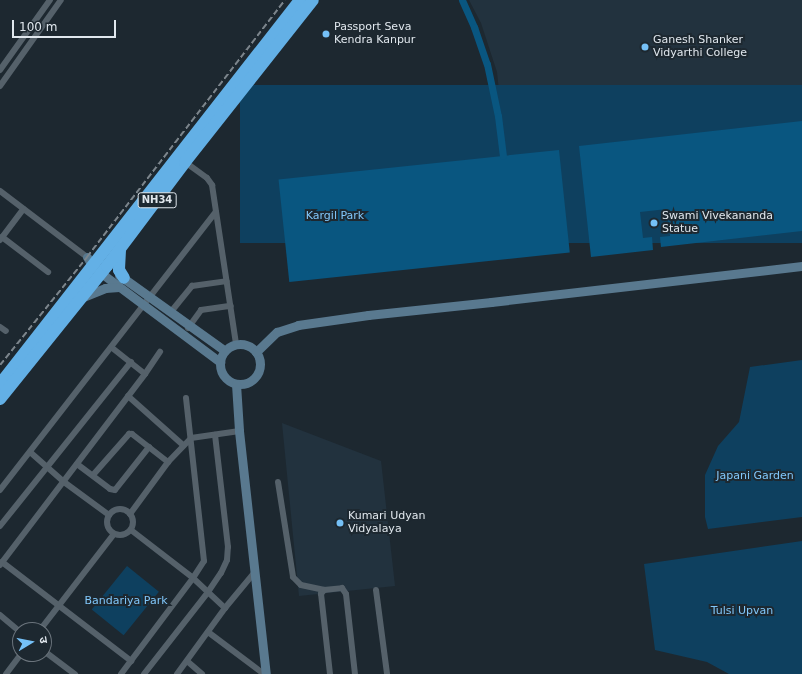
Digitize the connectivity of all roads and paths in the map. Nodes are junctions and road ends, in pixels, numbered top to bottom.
1 (50, 0) edge
2 (61, 0) edge
3 (300, 0) edge
4 (313, 0) edge
5 (0, 70) edge
6 (0, 86) edge
7 (185, 162) junction
8 (162, 184) junction
9 (0, 191) edge
10 (23, 209) junction
11 (216, 212) junction
12 (1, 238) edge
13 (120, 248) junction
14 (98, 264) junction
15 (802, 266) edge
16 (48, 272) dead end
17 (227, 281) junction
18 (122, 283) junction
19 (148, 297) junction
20 (82, 298) junction
21 (143, 305) junction
22 (231, 306) junction
23 (170, 313) junction
24 (0, 327) edge
25 (189, 327) junction
26 (6, 331) dead end
27 (184, 335) junction
28 (236, 344) junction
29 (111, 347) junction
30 (225, 351) junction
31 (160, 352) dead end
32 (256, 352) junction
33 (131, 362) junction
34 (220, 362) junction
35 (145, 374) junction
36 (0, 384) edge
37 (236, 384) junction
38 (128, 396) junction
39 (186, 398) dead end
40 (0, 399) edge
41 (239, 431) junction
42 (215, 435) junction
43 (191, 438) junction
44 (183, 445) junction
45 (149, 447) junction
46 (30, 452) junction
47 (168, 462) junction
48 (77, 464) junction
49 (47, 467) junction
50 (93, 475) junction
51 (64, 482) junction
52 (278, 482) dead end
53 (0, 490) edge
54 (130, 514) junction
55 (109, 515) junction
56 (0, 526) edge
57 (131, 530) junction
58 (114, 534) junction
59 (1, 564) edge
60 (254, 573) junction
61 (193, 578) junction
62 (324, 590) junction
63 (376, 590) dead end
64 (208, 592) junction
65 (59, 605) junction
66 (225, 608) junction
67 (0, 615) edge
68 (46, 622) edge
69 (12, 625) edge
70 (208, 632) junction
71 (52, 657) edge
72 (131, 661) junction
73 (187, 661) junction
74 (16, 662) edge
75 (6, 674) edge
76 (75, 674) edge
77 (121, 674) edge
78 (144, 674) edge
79 (177, 674) edge
80 (202, 674) edge
81 (265, 674) edge
82 (330, 674) edge
83 (355, 674) edge
84 (387, 674) edge

1 - 5 street
2 - 6 street
3 - 8 highway, NH34
4 - 7 highway, NH34
7 - 8 highway, NH34
7 - 11 street
8 - 13 highway, NH34
8 - 14 highway, NH34
9 - 10 street
10 - 12 street
10 - 14 street
11 - 17 street
11 - 19 street
12 - 16 street
13 - 14 highway, NH34
13 - 18 highway
14 - 18 street
14 - 20 highway, NH34
14 - 36 highway, NH34
15 - 32 street
17 - 22 street
17 - 23 street
18 - 19 street
18 - 20 street
18 - 21 street
19 - 21 street
19 - 23 street
20 - 40 highway, NH34
21 - 27 street
21 - 29 street
22 - 25 street
22 - 28 street
23 - 25 street
24 - 26 street
25 - 27 street
25 - 30 street
27 - 34 street
28 - 30 street
28 - 32 street
29 - 33 street
29 - 46 street
30 - 34 street
31 - 35 street
32 - 37 street
33 - 35 street
33 - 49 street
34 - 37 street
35 - 38 street
37 - 41 street
38 - 44 street
38 - 48 street
39 - 43 street
41 - 42 street
41 - 60 street
42 - 43 street
42 - 64 street
43 - 44 street
43 - 61 street
44 - 47 street
45 - 47 street
45 - 50 street
45 - 50 street
46 - 49 street
46 - 53 street
47 - 54 street
48 - 50 street
48 - 51 street
49 - 51 street
49 - 56 street
51 - 55 street
51 - 59 street
52 - 62 street
54 - 55 street
54 - 57 street
55 - 58 street
57 - 58 street
57 - 61 street
58 - 65 street
59 - 65 street
60 - 66 street
60 - 81 street
61 - 64 street
61 - 72 street
62 - 82 street
62 - 83 street
63 - 84 street
64 - 66 street
64 - 78 street
65 - 68 street
65 - 72 street
66 - 70 street
67 - 69 street
70 - 73 street
70 - 81 street
71 - 76 street
72 - 77 street
73 - 79 street
73 - 80 street
74 - 75 street

